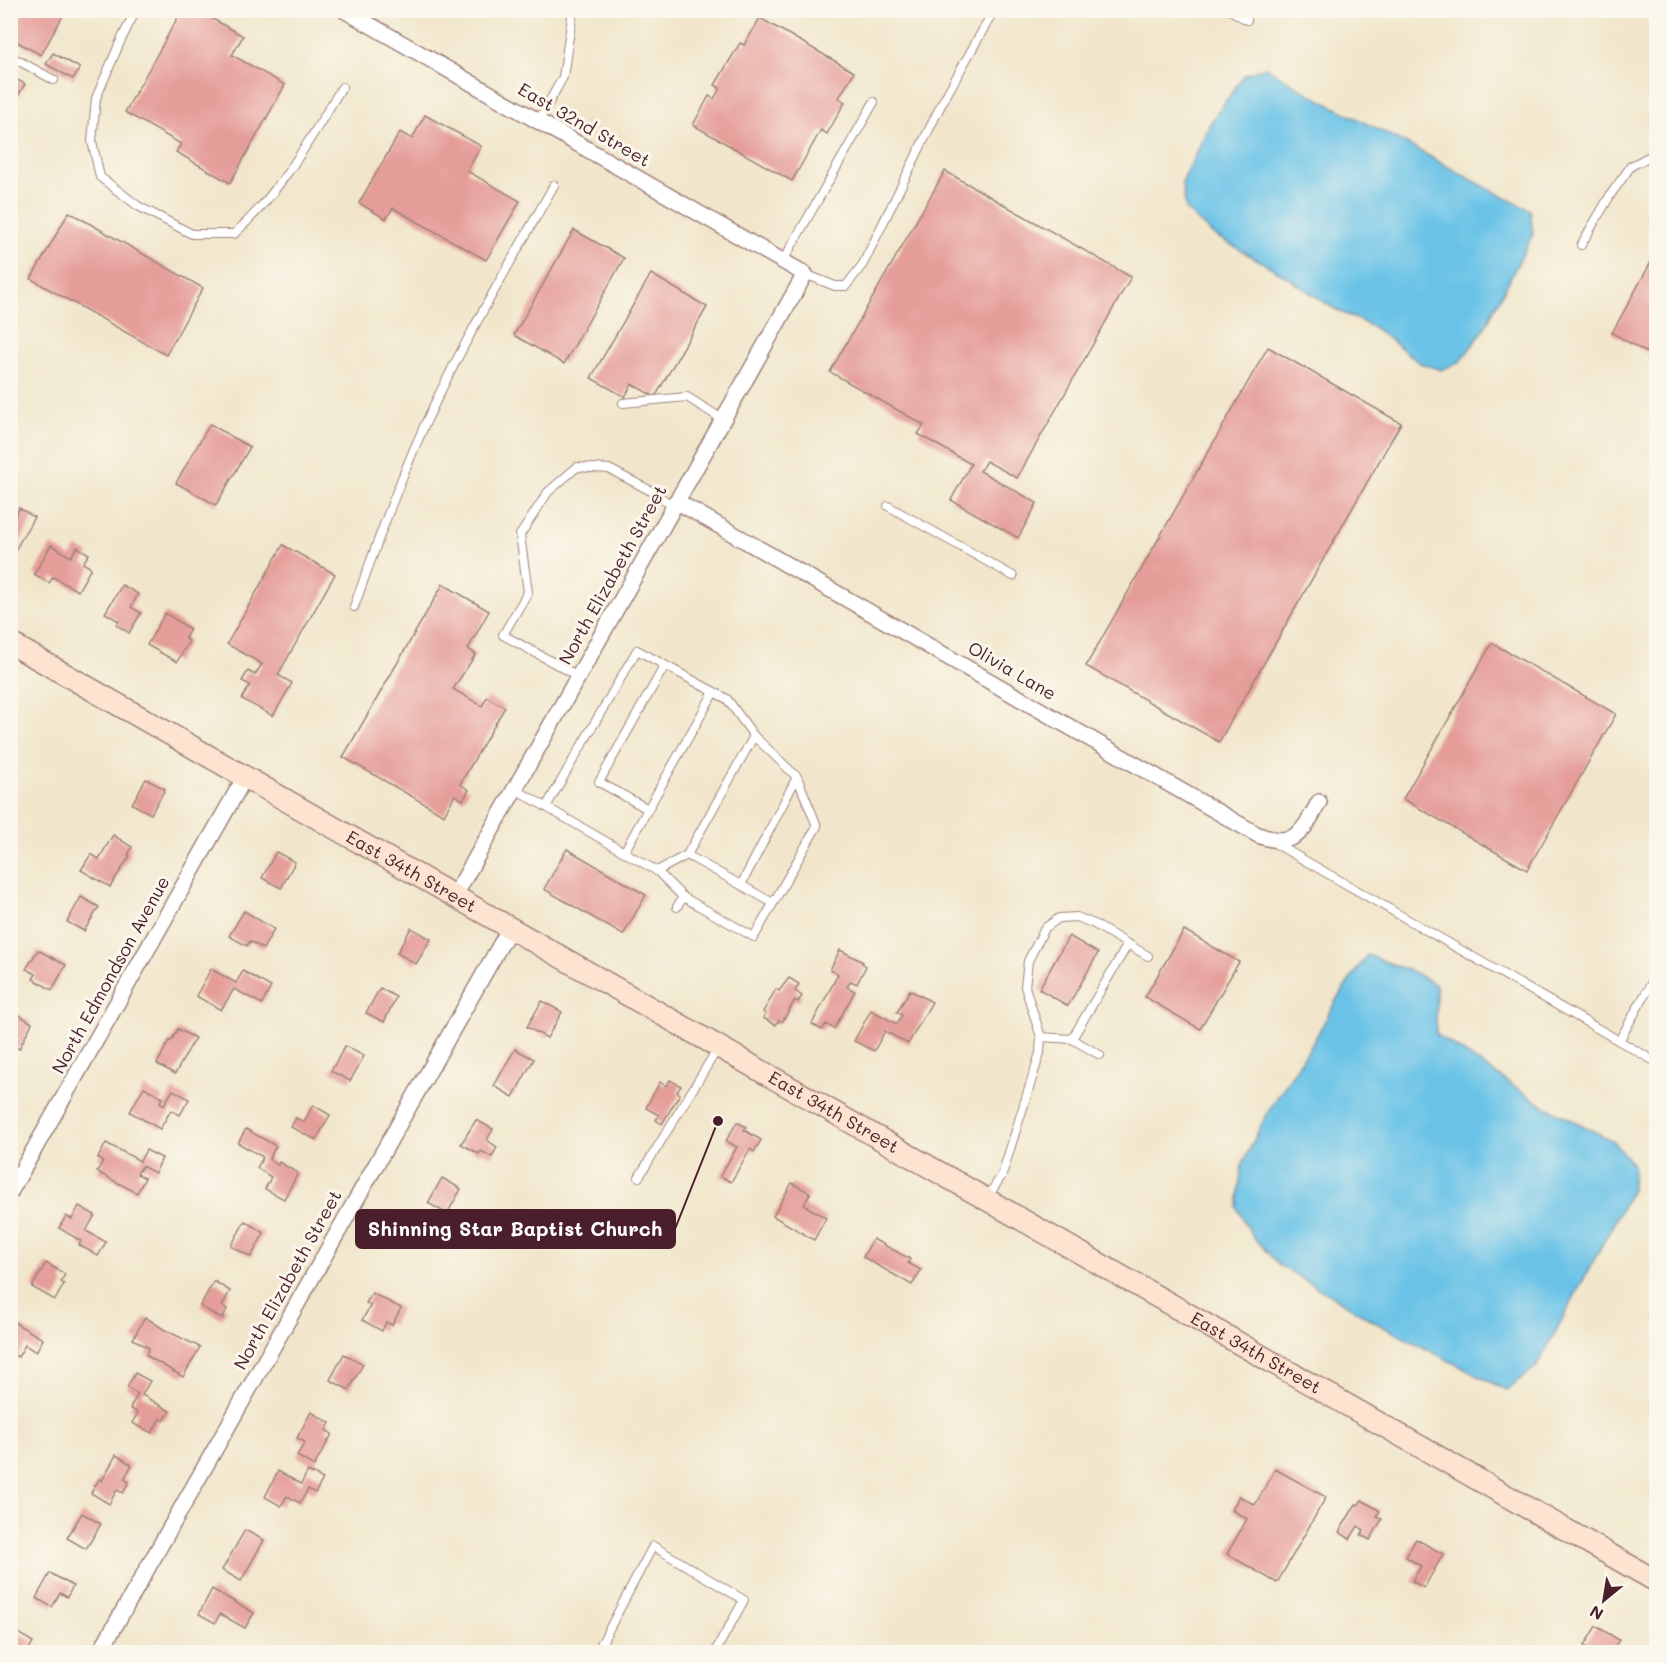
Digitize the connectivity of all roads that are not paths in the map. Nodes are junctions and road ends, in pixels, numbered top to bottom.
1 (136, 10) edge
2 (344, 10) edge
3 (573, 10) edge
4 (994, 10) edge
5 (1230, 10) edge
6 (1247, 20) dead end
7 (10, 56) edge
8 (54, 80) dead end
9 (342, 87) dead end
10 (874, 102) dead end
11 (538, 122) junction
12 (1656, 153) edge
13 (554, 185) dead end
14 (1581, 245) dead end
15 (783, 261) junction
16 (805, 274) junction
17 (623, 403) dead end
18 (722, 419) junction
19 (675, 503) junction
20 (888, 506) dead end
21 (1013, 576) dead end
22 (354, 607) dead end
23 (10, 643) edge
24 (665, 665) junction
25 (578, 676) junction
26 (714, 692) junction
27 (754, 736) junction
28 (245, 777) junction
29 (796, 777) junction
30 (515, 789) junction
31 (1319, 802) dead end
32 (546, 807) junction
33 (648, 809) junction
34 (1269, 840) junction
35 (624, 852) junction
36 (687, 855) junction
37 (657, 871) junction
38 (741, 885) junction
39 (455, 895) junction
40 (683, 897) junction
41 (773, 903) junction
42 (677, 907) dead end
43 (510, 928) junction
44 (1128, 945) junction
45 (1148, 956) dead end
46 (1656, 975) edge
47 (1041, 1037) junction
48 (1072, 1039) junction
49 (1619, 1041) junction
50 (719, 1047) junction
51 (1100, 1055) dead end
52 (1656, 1062) edge
53 (639, 1177) dead end
54 (10, 1192) edge
55 (986, 1199) junction
56 (1656, 1581) edge
57 (100, 1653) edge
58 (597, 1653) edge
59 (715, 1653) edge

1 - 9 lane
2 - 11 street, East 32nd Street
3 - 11 lane
4 - 16 lane
5 - 6 lane
7 - 8 lane
10 - 15 lane
11 - 15 street, East 32nd Street
12 - 14 lane
13 - 22 lane
15 - 16 street, East 32nd Street
16 - 18 street, North Elizabeth Street
17 - 18 lane
18 - 19 street, North Elizabeth Street
19 - 25 street, North Elizabeth Street
19 - 25 lane
19 - 34 street, Olivia Lane
20 - 21 lane
23 - 28 main road, East 34th Street
24 - 26 lane
24 - 32 lane
24 - 33 lane
25 - 30 street, North Elizabeth Street
26 - 27 lane
26 - 33 lane
27 - 29 lane
27 - 36 lane
28 - 39 main road, East 34th Street
28 - 54 street, North Edmondson Avenue
29 - 38 lane
29 - 41 lane
30 - 32 lane
30 - 39 street, North Elizabeth Street
31 - 34 street
32 - 35 lane
33 - 35 lane
34 - 49 lane
35 - 37 lane
36 - 37 lane
36 - 38 lane
37 - 40 lane
38 - 41 lane
39 - 43 main road, East 34th Street
40 - 41 lane
40 - 42 lane
43 - 50 main road, East 34th Street
43 - 57 street, North Elizabeth Street
44 - 45 lane
44 - 47 lane
44 - 48 lane
46 - 49 lane
47 - 48 lane
47 - 55 lane
48 - 51 lane
49 - 52 lane
50 - 53 lane
50 - 55 main road, East 34th Street
55 - 56 main road, East 34th Street
58 - 59 lane

